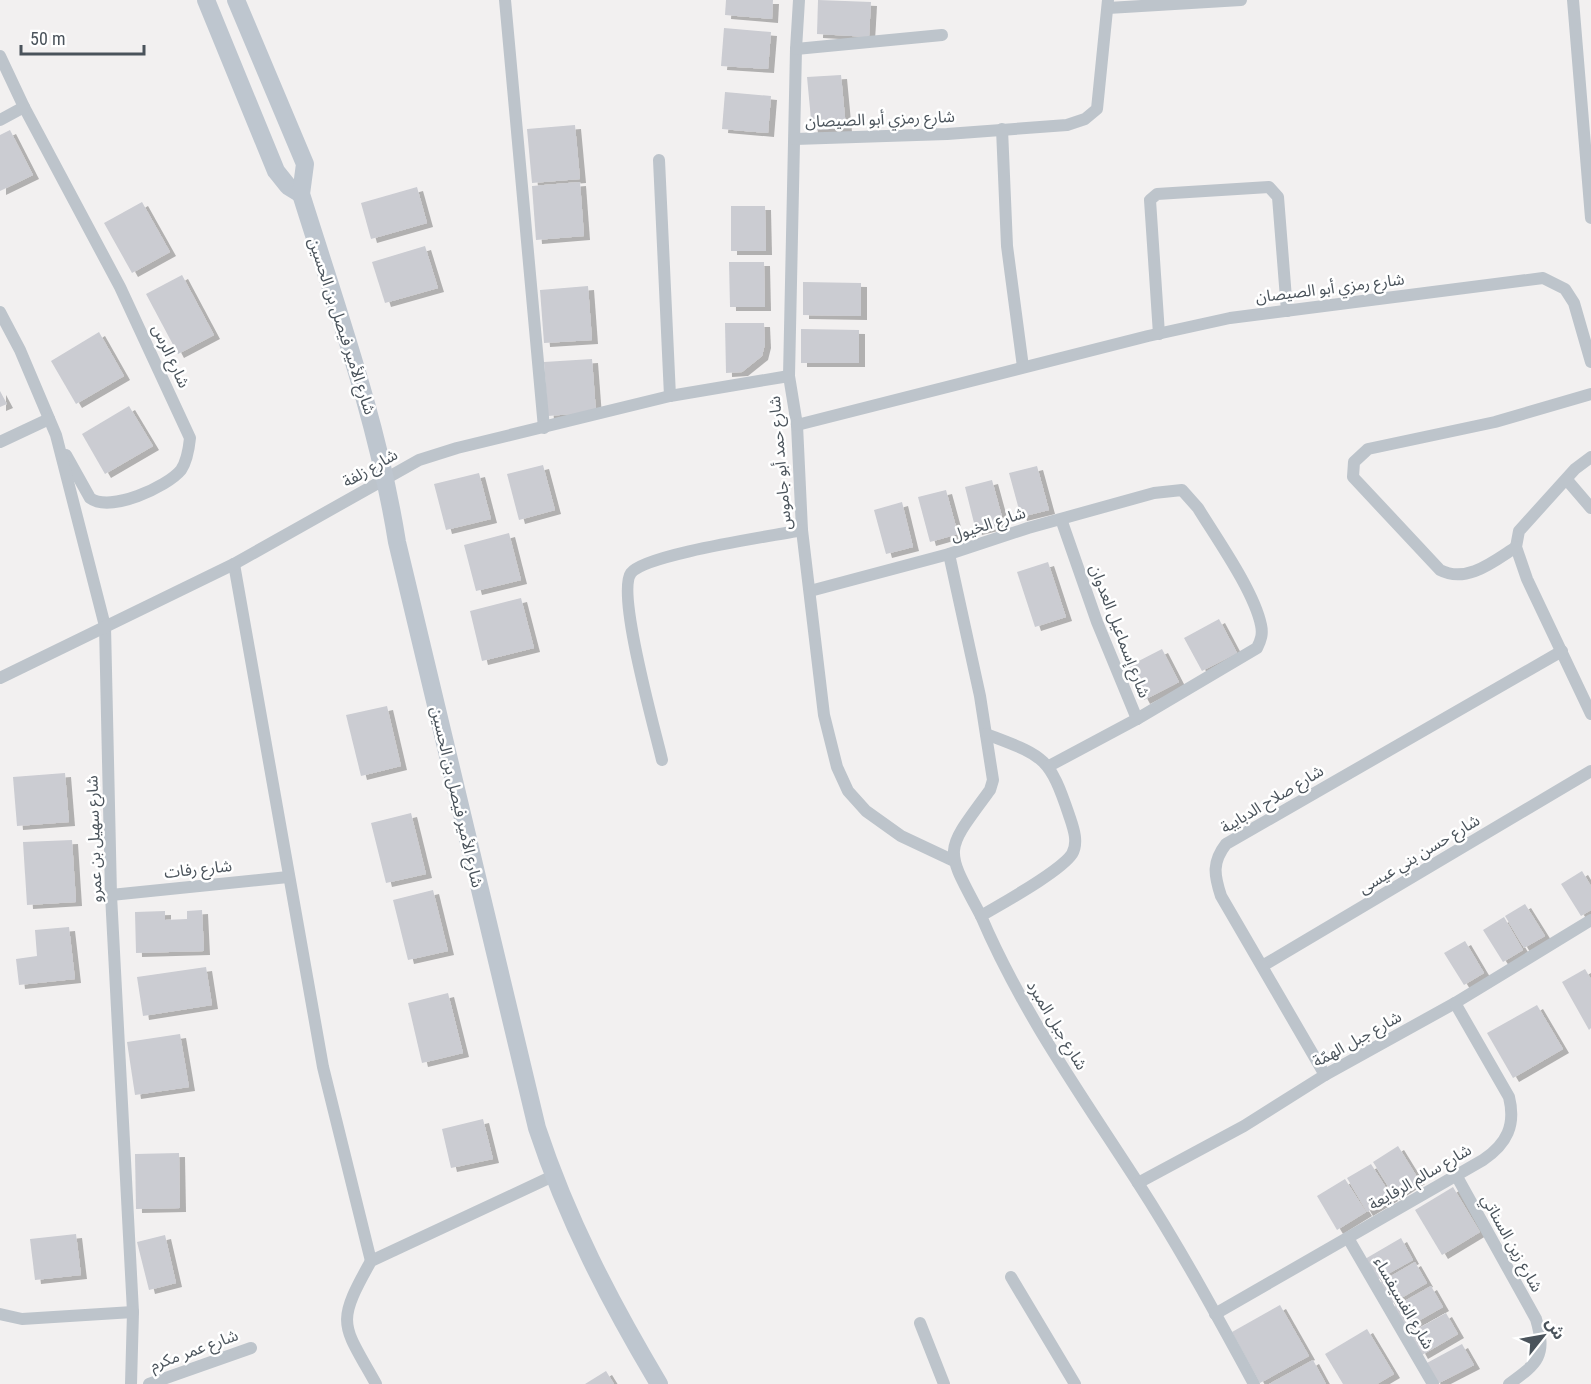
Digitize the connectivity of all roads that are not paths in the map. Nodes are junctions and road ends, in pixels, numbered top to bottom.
1 (206, 0) edge
2 (236, 0) edge
3 (505, 0) edge
4 (799, 0) edge
5 (1241, 0) edge
6 (1573, 0) edge
7 (1108, 4) edge
8 (942, 36) dead end
9 (796, 50) junction
10 (0, 56) edge
11 (24, 107) junction
12 (0, 120) edge
13 (1002, 129) junction
14 (795, 139) junction
15 (659, 160) dead end
16 (300, 194) junction
17 (1591, 218) edge
18 (1287, 310) junction
19 (0, 312) edge
20 (1159, 333) junction
21 (1591, 362) edge
22 (1023, 367) junction
23 (789, 376) junction
24 (1591, 394) edge
25 (670, 396) junction
26 (49, 418) junction
27 (797, 425) junction
28 (544, 428) junction
29 (56, 435) junction
30 (0, 442) edge
31 (1591, 456) edge
32 (386, 477) junction
33 (1567, 480) junction
34 (1177, 490) joint
35 (1591, 508) edge
36 (1061, 519) junction
37 (802, 530) junction
38 (1516, 547) junction
39 (949, 554) junction
40 (234, 564) junction
41 (810, 591) junction
42 (105, 626) junction
43 (1562, 651) junction
44 (0, 678) edge
45 (1591, 714) edge
46 (1137, 719) junction
47 (986, 734) junction
48 (662, 760) dead end
49 (1049, 766) junction
50 (1591, 771) edge
51 (952, 860) junction
52 (288, 877) junction
53 (111, 895) junction
54 (981, 916) junction
55 (1591, 920) edge
56 (1264, 965) junction
57 (1455, 1003) junction
58 (1325, 1075) junction
59 (1456, 1175) junction
60 (553, 1176) junction
61 (1138, 1183) junction
62 (1348, 1238) junction
63 (371, 1261) junction
64 (1011, 1277) dead end
65 (133, 1312) junction
66 (0, 1314) edge
67 (1215, 1314) junction
68 (920, 1323) dead end
69 (251, 1348) dead end
70 (132, 1384) edge
71 (148, 1384) edge
72 (376, 1384) edge
73 (659, 1384) edge
74 (944, 1384) edge
75 (1075, 1384) edge
76 (1254, 1384) edge
77 (1432, 1384) edge
78 (1509, 1384) edge

1 - 16 street, شارع الأمير فيصل بن الحسين
2 - 16 street, شارع الأمير فيصل بن الحسين
3 - 28 street
4 - 9 street, شارع حمد أبو جاموس
5 - 7 street
6 - 17 street
7 - 13 street, شارع رمزي أبو الصيصان
8 - 9 street
9 - 14 street, شارع حمد أبو جاموس
10 - 11 street, شارع الرس
11 - 12 street
11 - 29 street, شارع الرس
13 - 14 street, شارع رمزي أبو الصيصان
13 - 22 street
14 - 23 street, شارع حمد أبو جاموس
15 - 25 street
16 - 32 street, شارع الأمير فيصل بن الحسين
18 - 20 street, شارع رمزي أبو الصيصان
18 - 20 street
18 - 21 street, شارع رمزي أبو الصيصان
19 - 26 street, شارع سهيل بن عمرو
20 - 22 street, شارع رمزي أبو الصيصان
22 - 27 street, شارع رمزي أبو الصيصان
23 - 25 street, شارع زلفة
23 - 27 street, شارع حمد أبو جاموس
24 - 38 street
25 - 28 street, شارع زلفة
26 - 29 street, شارع سهيل بن عمرو
26 - 30 street
27 - 37 street, شارع حمد أبو جاموس
28 - 32 street, شارع زلفة
29 - 42 street, شارع سهيل بن عمرو
31 - 33 street
32 - 40 street, شارع زلفة
32 - 60 street, شارع الأمير فيصل بن الحسين
33 - 35 street
33 - 38 street
34 - 36 street, شارع الخيول
34 - 46 street, شارع إسماعيل العدوان
36 - 39 street, شارع الخيول
36 - 46 street, شارع إسماعيل العدوان
37 - 41 street, شارع حمد أبو جاموس
37 - 48 street
38 - 43 street
39 - 41 street, شارع الخيول
39 - 47 street
40 - 42 street, شارع زلفة
40 - 52 street
41 - 51 street, شارع حمد أبو جاموس
42 - 44 street, شارع زلفة
42 - 53 street, شارع سهيل بن عمرو
43 - 45 street
43 - 56 street, شارع صلاح الدبايبة
46 - 49 street
47 - 49 street
47 - 51 street
49 - 54 street
50 - 56 street, شارع حسن بني عيسى
51 - 54 street, شارع جبل المبرد
52 - 53 street, شارع رفات
52 - 63 street
53 - 65 street, شارع سهيل بن عمرو
54 - 61 street, شارع جبل المبرد
55 - 57 street, شارع جبل الهمّة
56 - 58 street, شارع صلاح الدبايبة
57 - 58 street, شارع جبل الهمّة
57 - 59 street, شارع سالم الرفايعة
58 - 61 street, شارع جبل الهمّة
59 - 62 street, شارع سالم الرفايعة
59 - 78 street, شارع زين السناتي
60 - 63 street
60 - 73 street, شارع الأمير فيصل بن الحسين
61 - 67 street, شارع جبل المبرد
62 - 67 street, شارع سالم الرفايعة
62 - 77 street, شارع الفسيفساء
63 - 72 street
64 - 75 street
65 - 66 street
65 - 70 street, شارع سهيل بن عمرو
67 - 76 street, شارع جبل المبرد
68 - 74 street
69 - 71 street, شارع عمر مكرم

